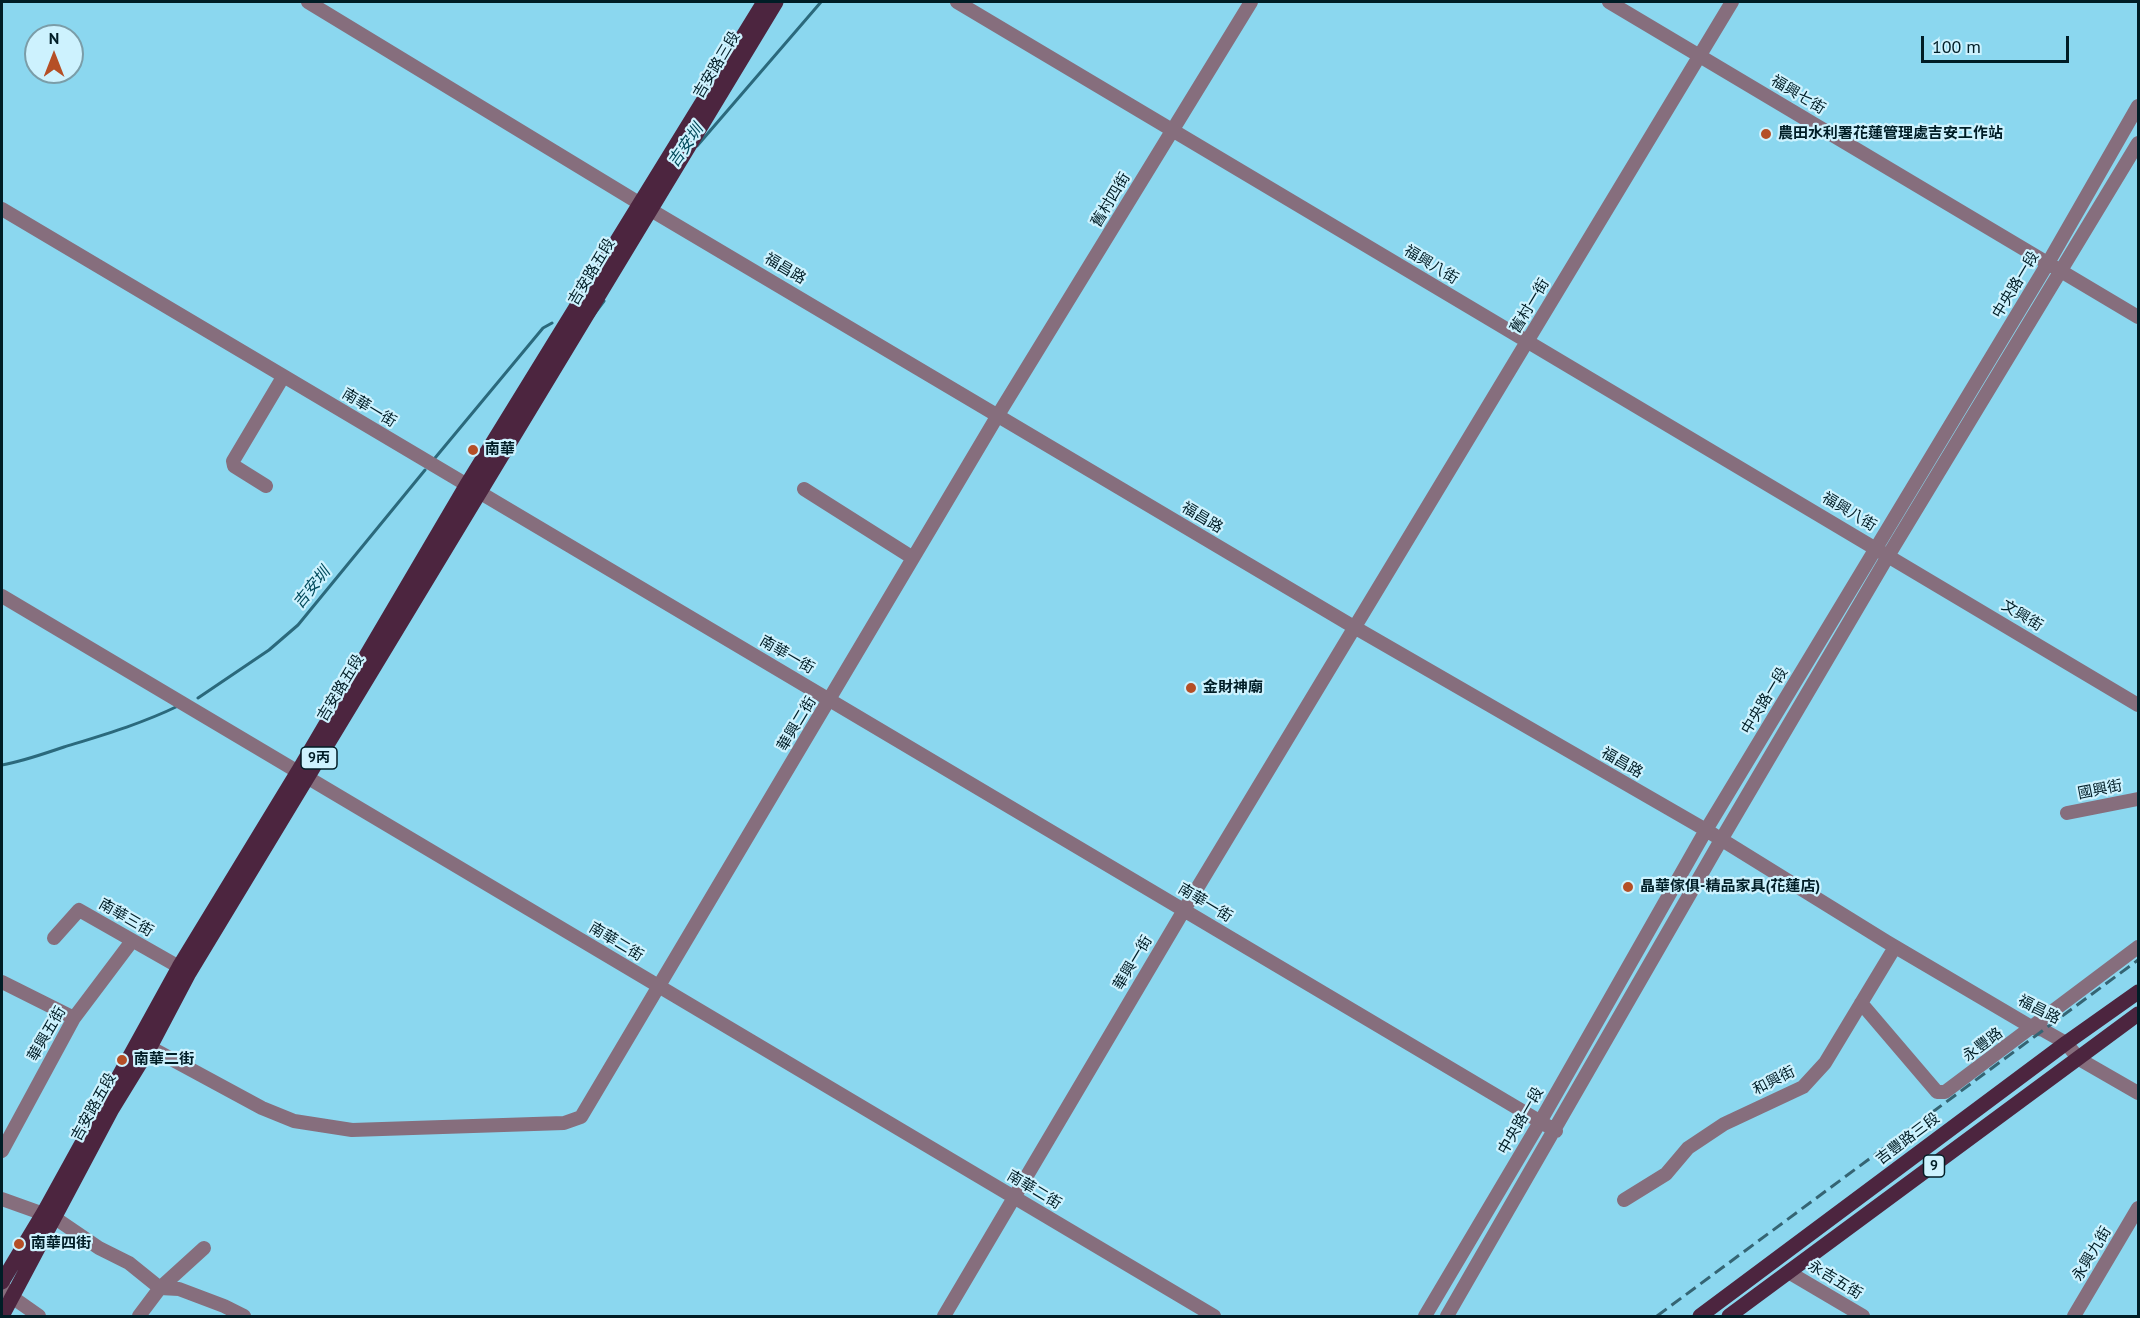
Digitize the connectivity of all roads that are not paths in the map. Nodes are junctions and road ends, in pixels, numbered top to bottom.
1 (308, 2) edge
2 (764, 2) edge
3 (776, 2) edge
4 (957, 2) edge
5 (1251, 2) edge
6 (1609, 2) edge
7 (1732, 2) edge
8 (1700, 56) junction
9 (2139, 105) edge
10 (1173, 130) junction
11 (2139, 143) edge
12 (645, 206) junction
13 (2, 209) edge
14 (2049, 263) junction
15 (2062, 272) junction
16 (2139, 317) edge
17 (1528, 342) junction
18 (283, 377) junction
19 (998, 415) junction
20 (266, 486) dead end
21 (466, 486) junction
22 (804, 489) dead end
23 (480, 494) junction
24 (1883, 552) junction
25 (913, 558) junction
26 (2, 596) edge
27 (1354, 627) junction
28 (831, 699) junction
29 (2139, 705) edge
30 (304, 773) junction
31 (2139, 799) edge
32 (2067, 813) dead end
33 (1706, 830) junction
34 (1721, 840) junction
35 (1184, 910) junction
36 (54, 938) dead end
37 (132, 941) junction
38 (1895, 947) junction
39 (2139, 947) edge
40 (184, 970) junction
41 (2, 982) edge
42 (660, 988) junction
43 (2139, 992) edge
44 (1861, 1003) junction
45 (2139, 1014) edge
46 (74, 1018) junction
47 (2033, 1028) junction
48 (2066, 1043) junction
49 (144, 1044) junction
50 (2079, 1059) junction
51 (2139, 1094) edge
52 (1540, 1122) junction
53 (1556, 1131) junction
54 (2, 1152) edge
55 (1015, 1198) junction
56 (2, 1199) edge
57 (1624, 1200) dead end
58 (2139, 1208) edge
59 (49, 1215) junction
60 (204, 1248) dead end
61 (1790, 1273) junction
62 (2, 1284) edge
63 (160, 1288) junction
64 (12, 1297) junction
65 (2, 1317) edge
66 (39, 1317) edge
67 (139, 1317) edge
68 (244, 1317) edge
69 (944, 1317) edge
70 (1214, 1317) edge
71 (1425, 1317) edge
72 (1447, 1317) edge
73 (1700, 1317) edge
74 (1729, 1317) edge
75 (1863, 1317) edge
76 (2074, 1317) edge

1 - 12 street, 福昌路
2 - 12 main road, 吉安路三段 / 9丙
3 - 12 main road, 吉安路三段 / 9丙
4 - 10 street, 福興八街
5 - 10 street, 舊村四街
6 - 8 street, 福興七街
7 - 8 street, 舊村一街
8 - 14 street, 福興七街
8 - 17 street, 舊村一街
9 - 14 street, 中央路一段
10 - 17 street, 福興八街
10 - 19 street, 舊村四街
11 - 15 street, 中央路一段
12 - 19 street, 福昌路
12 - 21 main road, 吉安路五段 / 9丙
12 - 23 main road, 吉安路五段 / 9丙
13 - 18 street, 南華一街
14 - 15 street, 福興七街
14 - 24 street, 中央路一段
15 - 16 street, 福興七街
15 - 24 street, 中央路一段
17 - 24 street, 福興八街
17 - 27 street, 舊村一街
18 - 20 street
18 - 21 street, 南華一街
19 - 25 street, 華興二街
19 - 27 street, 福昌路
21 - 23 street, 南華一街
21 - 30 main road, 吉安路五段 / 9丙
22 - 25 street
23 - 28 street, 南華一街
23 - 30 main road, 吉安路五段 / 9丙
24 - 29 street, 文興街
24 - 33 street, 中央路一段
24 - 34 street, 中央路一段
25 - 28 street, 華興二街
26 - 30 street, 南華二街
27 - 33 street, 福昌路
27 - 35 street, 華興一街
28 - 35 street, 南華一街
28 - 42 street, 華興二街
30 - 40 main road, 吉安路五段 / 9丙
30 - 42 street, 南華二街
31 - 32 street, 國興街
33 - 34 street, 福昌路
33 - 52 street, 中央路一段
34 - 38 street, 福昌路
34 - 53 street, 中央路一段
35 - 52 street, 南華一街
35 - 55 street, 華興一街
36 - 37 street, 南華三街
37 - 40 street, 南華三街
37 - 46 street, 華興五街
38 - 44 street, 和興街
38 - 47 street, 福昌路
39 - 47 street, 永豐路
40 - 49 main road, 吉安路五段 / 9丙
41 - 46 street
42 - 49 street, 華興二街
42 - 55 street, 南華二街
43 - 48 main road, 吉豐路三段 / 9
44 - 47 street, 永豐路
44 - 57 street, 和興街
45 - 50 main road, 9
46 - 54 street, 華興五街
47 - 48 street, 福昌路
48 - 50 street, 福昌路
48 - 73 main road, 吉豐路三段 / 9
49 - 59 main road, 吉安路五段 / 9丙
50 - 51 street
50 - 61 main road, 9
52 - 53 street, 南華一街
52 - 71 street, 中央路一段
53 - 72 street, 中央路一段
55 - 69 street, 華興一街
55 - 70 street, 南華二街
56 - 59 street
58 - 76 street, 永興九街
59 - 62 main road, 吉安路五段 / 9丙
59 - 63 street
59 - 64 main road, 吉安路五段 / 9丙
60 - 63 street
61 - 74 main road, 9
61 - 75 street, 永吉五街
62 - 64 street
63 - 67 street
63 - 68 street
64 - 65 main road, 吉安路五段 / 9丙
64 - 66 street

